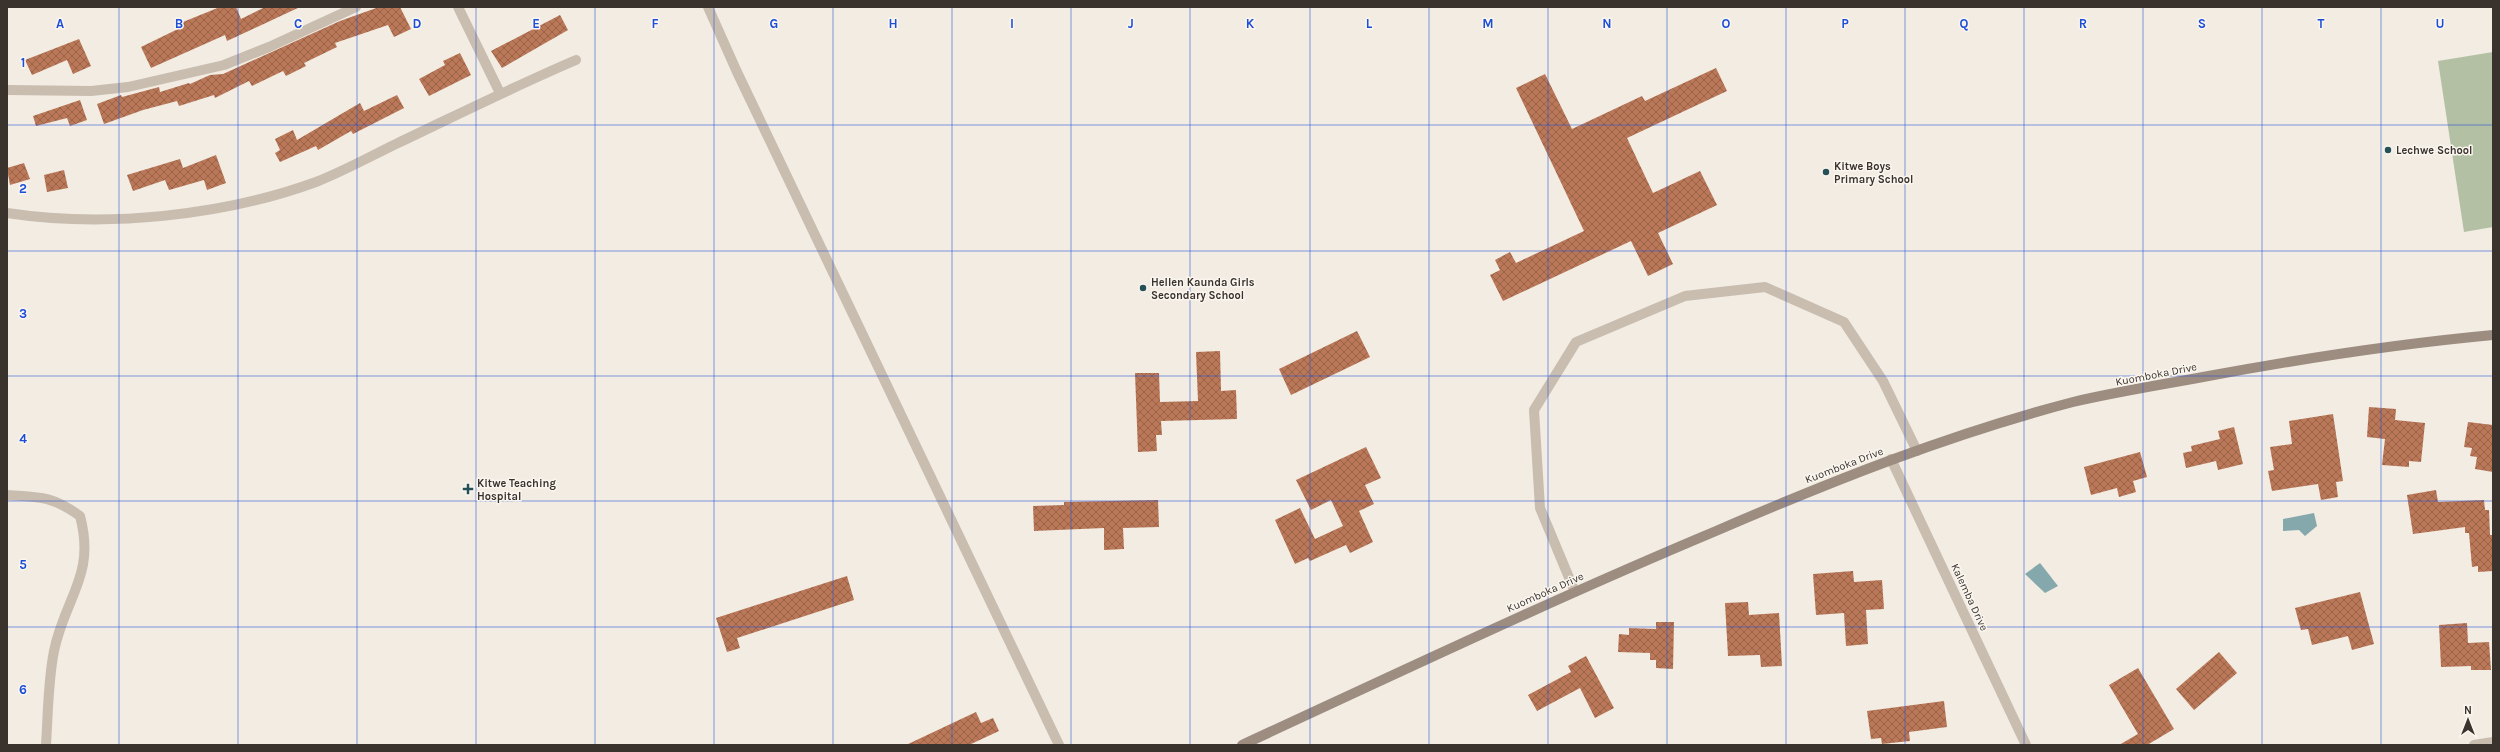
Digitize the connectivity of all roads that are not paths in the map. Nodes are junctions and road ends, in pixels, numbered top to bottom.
1 (356, 7) edge
2 (458, 7) edge
3 (708, 7) edge
4 (576, 60) dead end
5 (7, 90) edge
6 (500, 93) junction
7 (7, 213) edge
8 (2493, 334) edge
9 (1917, 451) junction
10 (1891, 460) junction
11 (7, 495) edge
12 (1575, 592) junction
13 (2493, 742) edge
14 (46, 745) edge
15 (1059, 745) edge
16 (1242, 745) edge
17 (2026, 745) edge
18 (2474, 745) edge

1 - 5 street
2 - 6 street
3 - 15 street
4 - 6 street
6 - 7 street
8 - 9 main road, Kuomboka Drive
9 - 10 main road, Kuomboka Drive
9 - 12 street
10 - 12 main road, Kuomboka Drive
10 - 17 street, Kalemba Drive
11 - 14 street
12 - 16 main road, Kuomboka Drive
13 - 18 street

